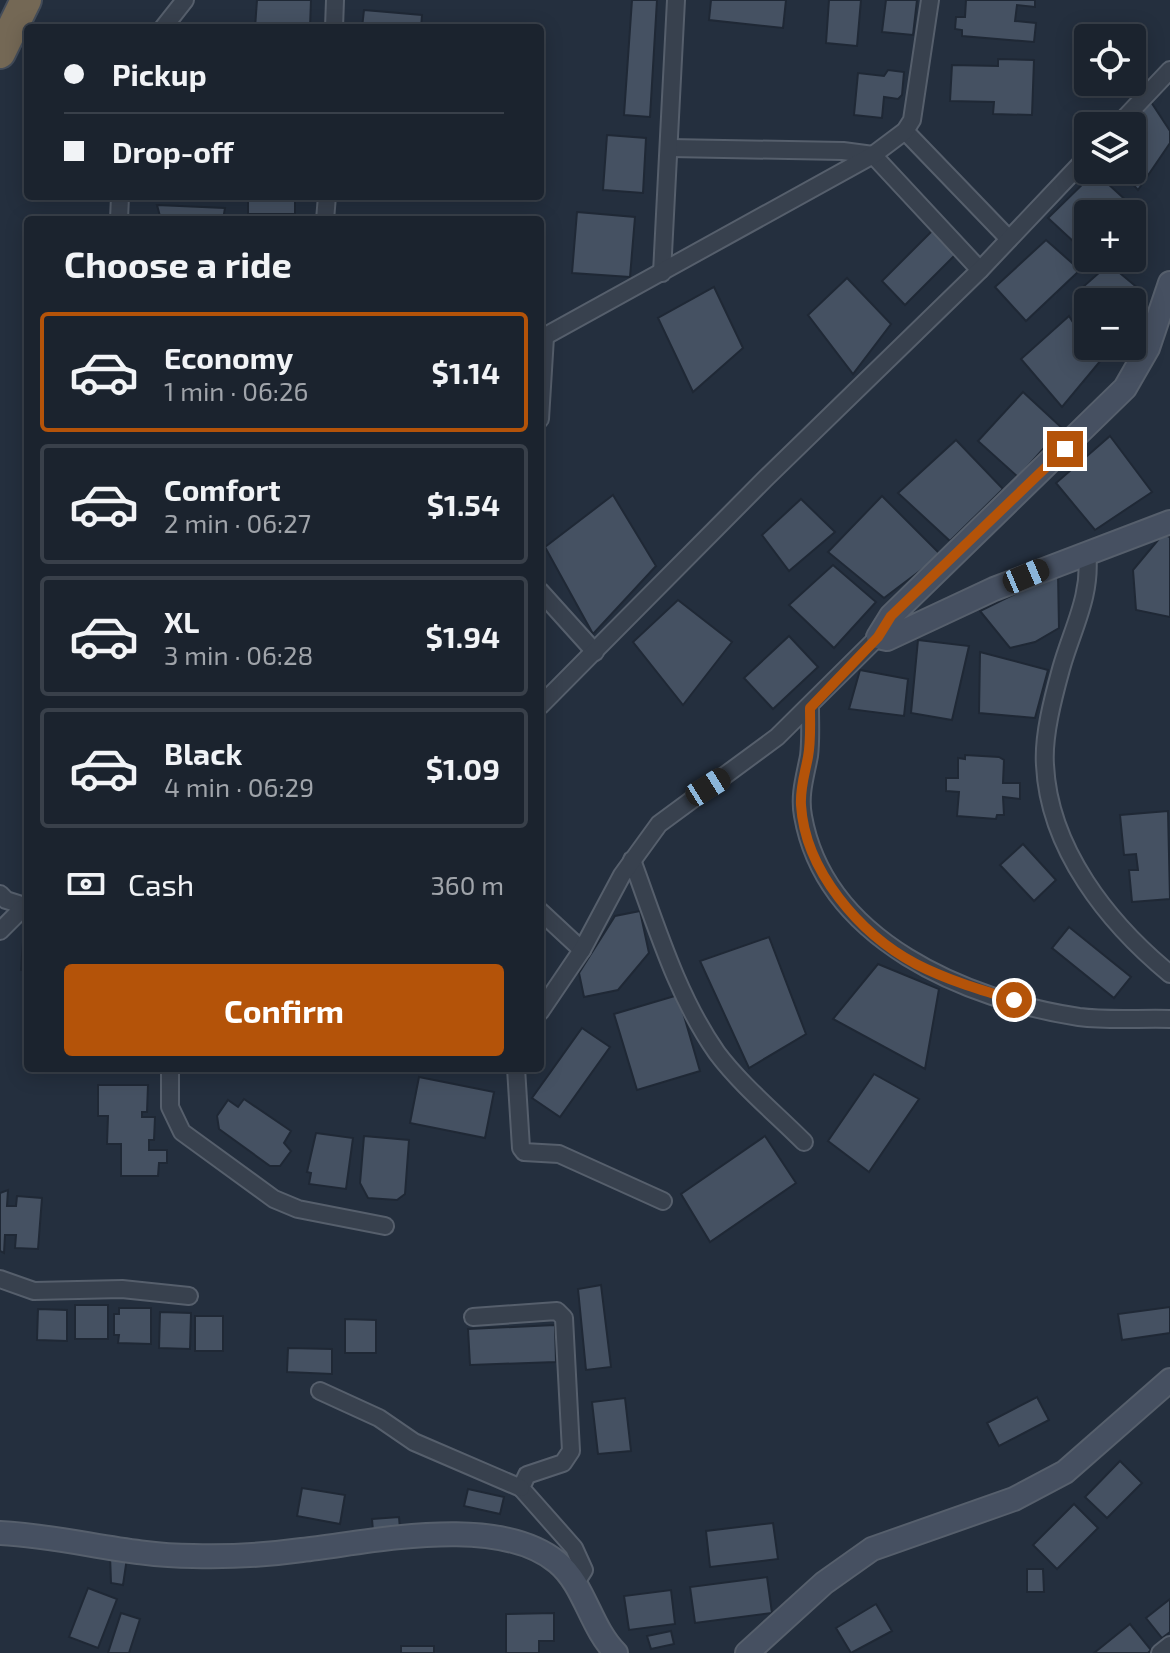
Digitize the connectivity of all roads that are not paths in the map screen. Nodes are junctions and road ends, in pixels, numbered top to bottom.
1 (26, 0) edge
2 (185, 0) edge
3 (335, 0) edge
4 (676, 0) edge
5 (930, 0) edge
6 (166, 24) edge
7 (334, 24) edge
8 (0, 53) edge
9 (1170, 70) edge
10 (1130, 112) edge
11 (905, 131) junction
12 (670, 148) junction
13 (873, 155) junction
14 (1074, 171) edge
15 (1009, 239) junction
16 (980, 270) junction
17 (662, 273) junction
18 (1170, 283) edge
19 (544, 337) edge
20 (1170, 522) edge
21 (1087, 552) junction
22 (544, 595) edge
23 (878, 637) junction
24 (595, 652) junction
25 (544, 702) edge
26 (810, 708) junction
27 (632, 860) junction
28 (2, 901) edge
29 (24, 908) edge
30 (24, 909) edge
31 (544, 915) edge
32 (0, 931) edge
33 (582, 950) junction
34 (1170, 974) edge
35 (544, 1006) edge
36 (1170, 1019) edge
37 (170, 1072) edge
38 (516, 1072) edge
39 (804, 1142) dead end
40 (663, 1201) dead end
41 (385, 1226) dead end
42 (0, 1279) edge
43 (189, 1296) dead end
44 (473, 1317) dead end
45 (1170, 1380) edge
46 (320, 1391) dead end
47 (521, 1488) junction
48 (0, 1533) edge
49 (575, 1584) junction
50 (1170, 1645) edge
51 (616, 1653) edge
52 (747, 1653) edge
53 (1160, 1653) edge

1 - 8 highway
2 - 6 street
3 - 7 street
4 - 12 street
5 - 11 street
9 - 10 street
11 - 13 street
11 - 15 street
12 - 13 street
12 - 17 street
13 - 16 street
13 - 17 street
14 - 15 street
15 - 16 street
16 - 24 street
17 - 19 street
18 - 23 street
20 - 21 street
21 - 23 street
21 - 34 street
22 - 24 street
23 - 26 street
24 - 25 street
26 - 27 street
26 - 36 street
27 - 33 street
27 - 39 street
28 - 29 street
30 - 32 street
31 - 33 street
33 - 35 street
37 - 41 street
38 - 40 street
42 - 43 street
44 - 47 street
45 - 52 street
46 - 47 street
47 - 49 street
48 - 49 street
49 - 51 street
50 - 53 street

